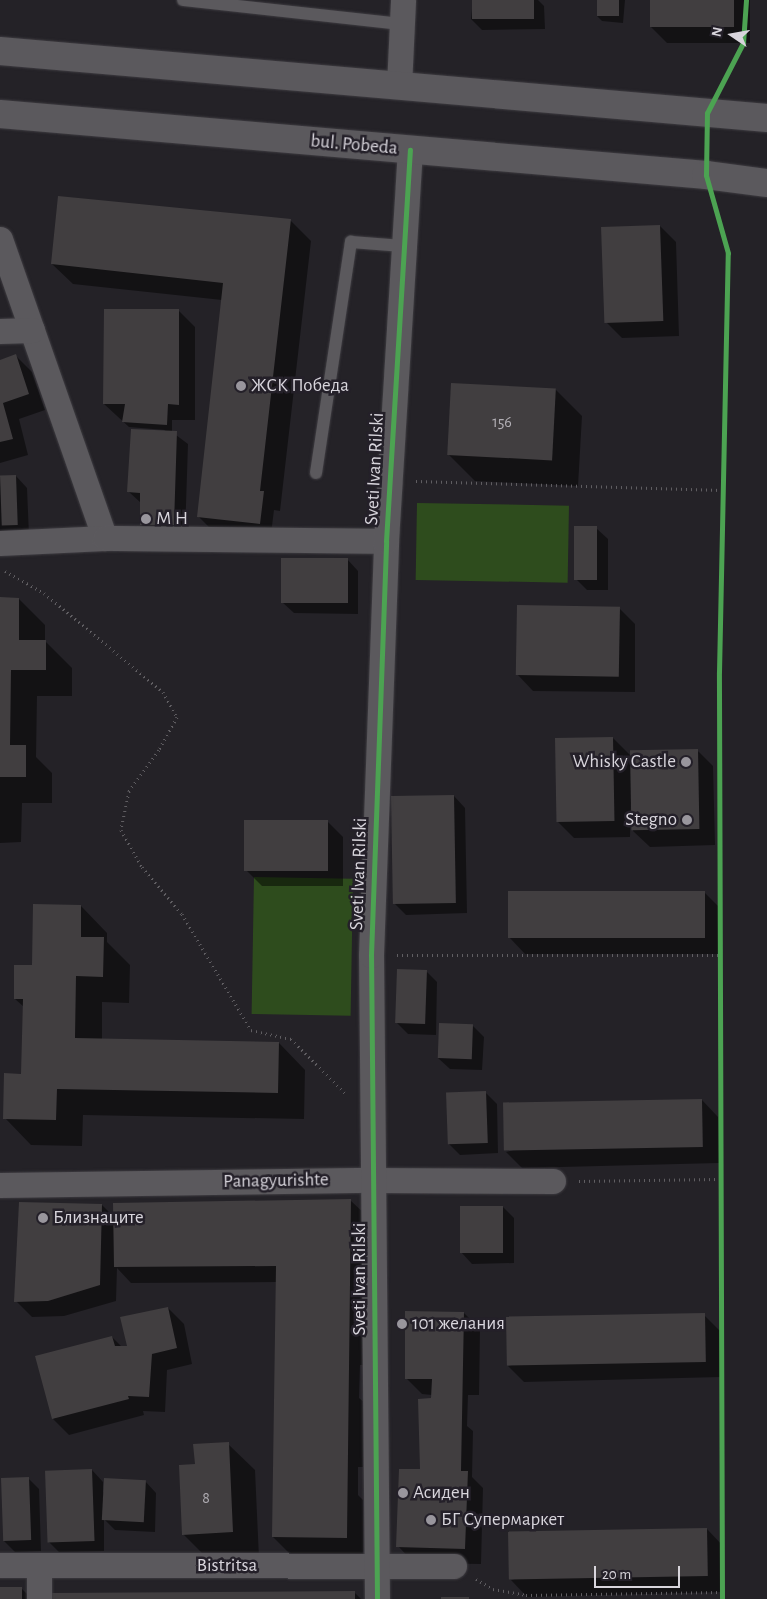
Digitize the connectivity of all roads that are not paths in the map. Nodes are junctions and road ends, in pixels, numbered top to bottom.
1 (183, 0) edge
2 (403, 12) edge
3 (0, 51) edge
4 (399, 86) junction
5 (0, 114) edge
6 (767, 118) edge
7 (410, 150) junction
8 (767, 184) edge
9 (0, 239) edge
10 (403, 246) junction
11 (32, 330) junction
12 (0, 331) edge
13 (316, 473) dead end
14 (105, 538) junction
15 (386, 541) junction
16 (0, 543) edge
17 (374, 1180) junction
18 (553, 1181) road end
19 (0, 1185) edge
20 (0, 1565) edge
21 (39, 1565) junction
22 (377, 1566) junction
23 (454, 1566) road end
24 (40, 1599) edge
25 (377, 1599) edge

1 - 2 lane
2 - 4 street
3 - 4 main road
4 - 6 main road
5 - 7 main road, bul. Pobeda
7 - 8 main road, bul. Pobeda
7 - 10 street, Sveti Ivan Rilski
9 - 11 street
10 - 13 lane
10 - 15 street, Sveti Ivan Rilski
11 - 12 street
11 - 14 street
14 - 15 street
14 - 16 street
15 - 17 street, Sveti Ivan Rilski
17 - 18 street, Panagyurishte
17 - 19 street, Panagyurishte
17 - 22 street, Sveti Ivan Rilski
20 - 21 street, Bistritsa
21 - 22 street, Bistritsa
21 - 24 street
22 - 23 street, Bistritsa
22 - 25 street, Sveti Ivan Rilski

